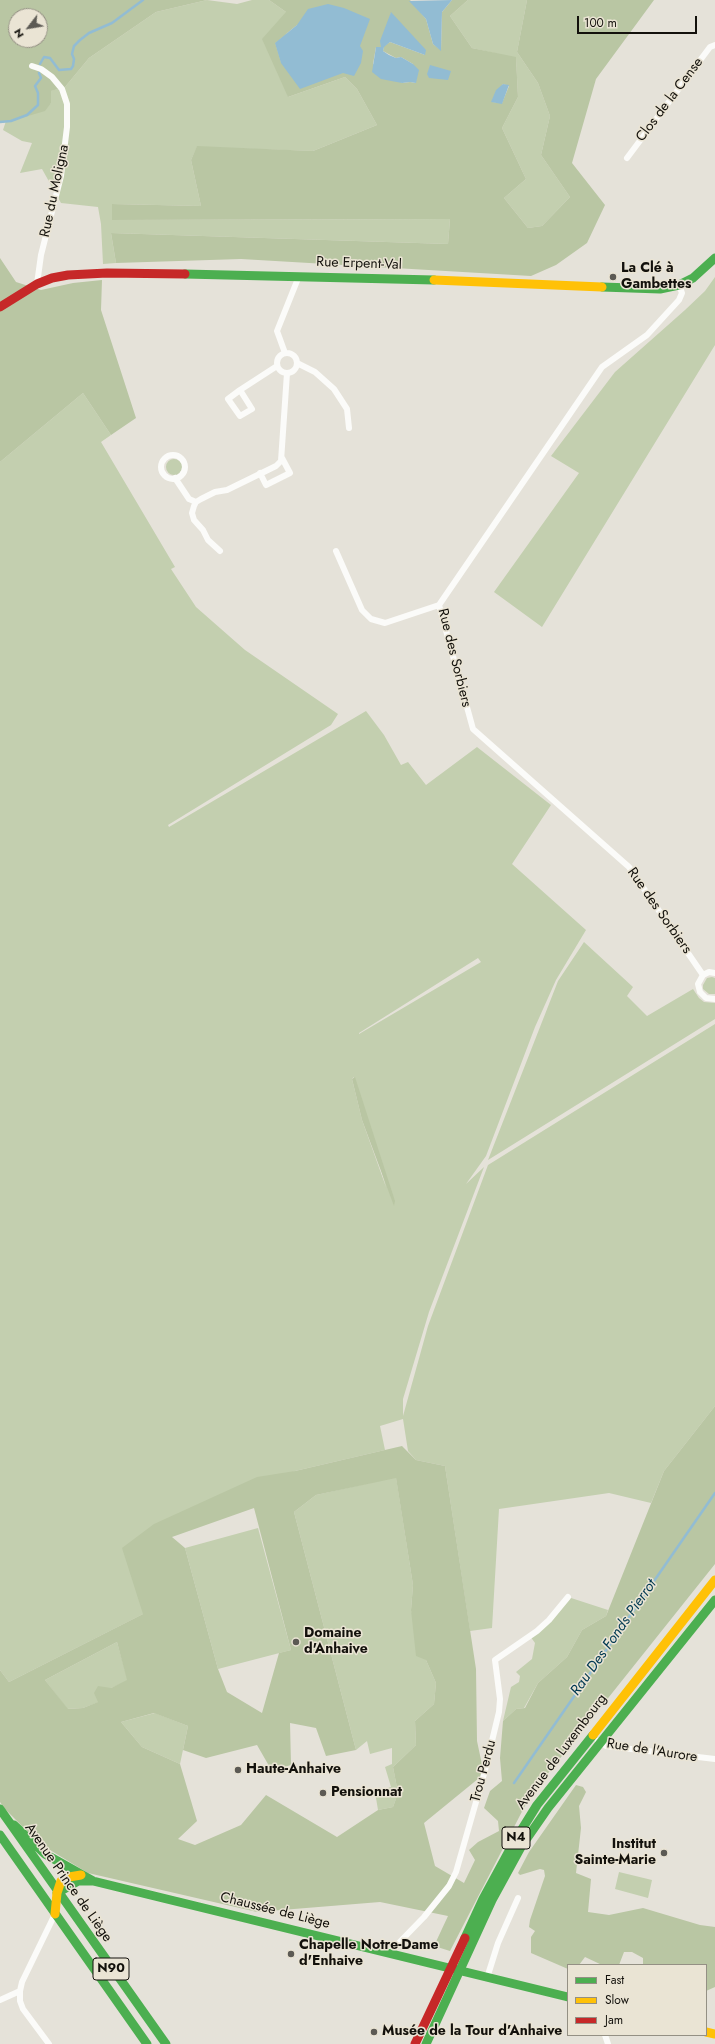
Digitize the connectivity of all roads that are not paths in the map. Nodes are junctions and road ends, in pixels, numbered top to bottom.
1 (715, 45) edge
2 (32, 66) dead end
3 (627, 158) dead end
4 (715, 258) edge
5 (298, 276) junction
6 (37, 284) junction
7 (679, 285) junction
8 (0, 307) edge
9 (285, 353) junction
10 (297, 363) junction
11 (277, 366) junction
12 (286, 373) junction
13 (240, 390) dead end
14 (349, 428) dead end
15 (282, 458) junction
16 (260, 473) junction
17 (175, 478) dead end
18 (196, 502) junction
19 (220, 551) dead end
20 (336, 551) dead end
21 (439, 605) junction
22 (715, 973) edge
23 (703, 975) junction
24 (715, 999) edge
25 (715, 1580) edge
26 (568, 1597) dead end
27 (715, 1600) edge
28 (591, 1735) junction
29 (600, 1743) junction
30 (715, 1759) edge
31 (2, 1812) edge
32 (0, 1835) edge
33 (81, 1874) junction
34 (93, 1881) junction
35 (57, 1893) junction
36 (518, 1898) dead end
37 (55, 1914) junction
38 (389, 1953) junction
39 (487, 1978) junction
40 (20, 1991) junction
41 (567, 1997) edge
42 (0, 2000) edge
43 (49, 2044) edge
44 (147, 2044) edge
45 (166, 2044) edge
46 (415, 2044) edge
47 (426, 2044) edge

1 - 3 street, Clos de la Cense
2 - 6 street, Rue du Moligna
4 - 7 main road, Rue Erpent-Val
5 - 6 main road, Rue Erpent-Val
5 - 7 main road, Rue Erpent-Val
5 - 9 street
6 - 8 main road, Rue Erpent-Val
7 - 21 street, Rue des Sorbiers
9 - 10 street
9 - 11 street
10 - 12 street
10 - 14 street
11 - 12 street
11 - 13 street
12 - 15 street
15 - 16 street
15 - 16 street
16 - 18 street
17 - 18 street
18 - 19 street
20 - 21 street
21 - 23 street, Rue des Sorbiers
22 - 23 street
23 - 24 street
25 - 28 main road, Avenue de Luxembourg / N4
26 - 38 street, Trou Perdu
27 - 29 main road, Avenue de Luxembourg / N4
28 - 29 street, Rue de l'Aurore
28 - 46 main road, Avenue de Luxembourg / N4
29 - 30 street, Rue de l'Aurore
29 - 47 main road, Avenue de Luxembourg / N4
31 - 33 main road, Chaussée de Liège
31 - 35 main road, Avenue Prince de Liège / N90
32 - 37 main road, N90
33 - 34 main road, Chaussée de Liège
33 - 35 main road
34 - 35 main road, Chaussée de Liège
34 - 38 main road, Chaussée de Liège
35 - 37 main road
35 - 45 main road, Avenue Prince de Liège / N90
36 - 39 street
37 - 40 street
37 - 44 main road, Avenue Prince de Liège / N90
38 - 39 main road, Chaussée de Liège
39 - 41 main road, Chaussée de Liège
40 - 42 street
40 - 43 street

